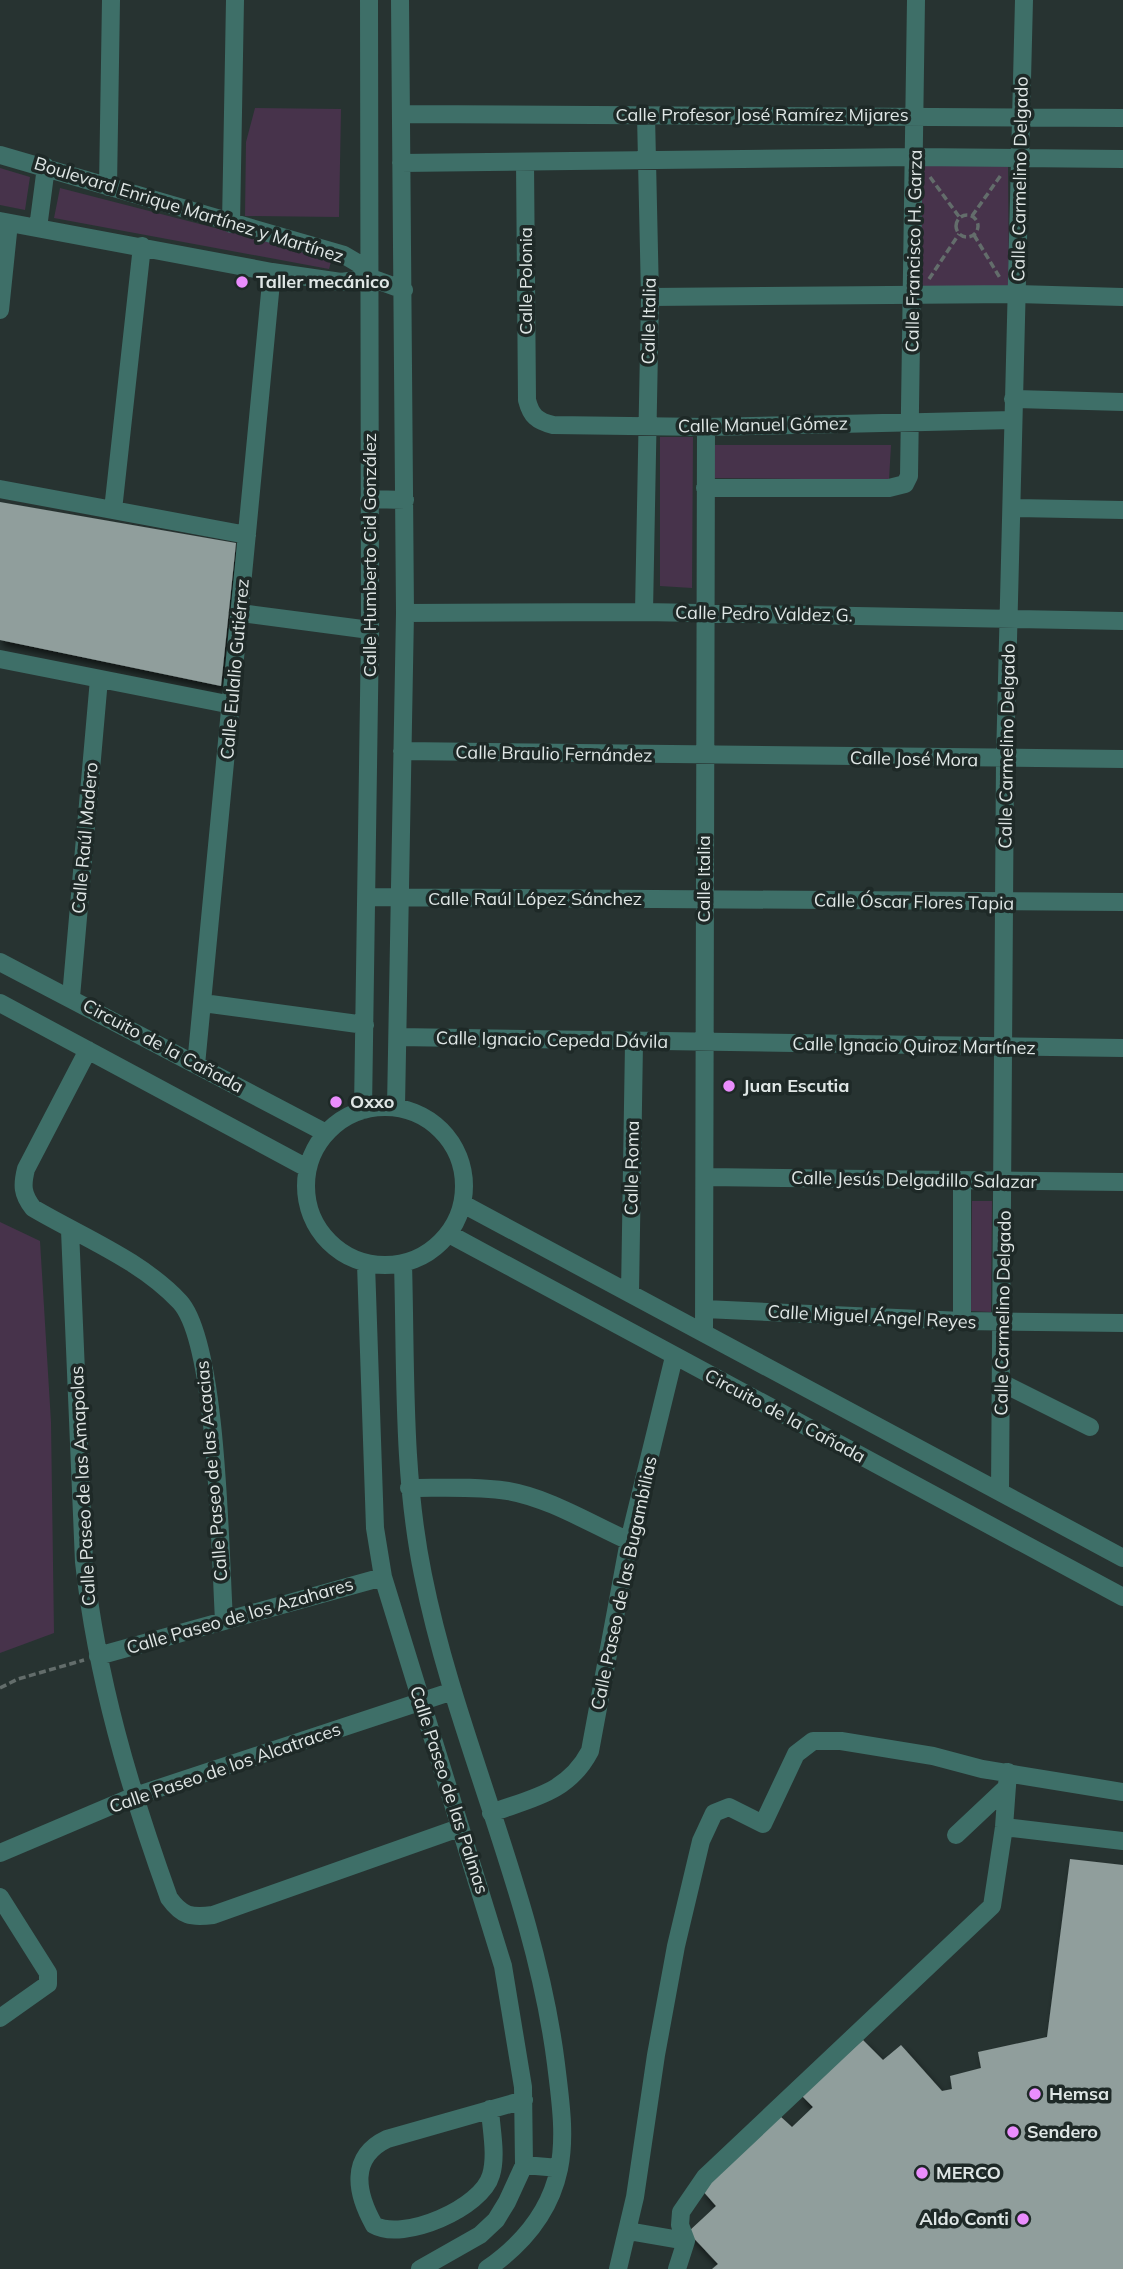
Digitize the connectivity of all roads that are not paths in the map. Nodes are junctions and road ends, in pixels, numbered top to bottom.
1 (111, 0) edge
2 (235, 0) edge
3 (369, 0) edge
4 (400, 0) edge
5 (916, 0) edge
6 (1024, 0) edge
7 (401, 114) junction
8 (646, 115) junction
9 (916, 116) junction
10 (1021, 116) junction
11 (1123, 118) edge
12 (0, 155) edge
13 (915, 157) junction
14 (1020, 157) junction
15 (1123, 159) edge
16 (647, 161) junction
17 (525, 162) junction
18 (401, 163) junction
19 (46, 167) junction
20 (107, 187) junction
21 (5, 222) edge
22 (231, 224) junction
23 (38, 228) junction
24 (142, 246) junction
25 (272, 272) junction
26 (371, 278) junction
27 (404, 290) junction
28 (1017, 294) junction
29 (914, 295) junction
30 (650, 297) junction
31 (1123, 297) edge
32 (0, 310) edge
33 (1013, 399) junction
34 (527, 400) joint
35 (1123, 402) edge
36 (1013, 420) junction
37 (912, 422) junction
38 (647, 426) junction
39 (706, 426) junction
40 (705, 488) junction
41 (0, 489) edge
42 (369, 499) junction
43 (405, 500) junction
44 (1012, 508) junction
45 (113, 510) junction
46 (1123, 510) edge
47 (247, 535) junction
48 (644, 612) junction
49 (241, 613) junction
50 (405, 613) junction
51 (706, 614) junction
52 (1010, 619) junction
53 (1123, 621) edge
54 (370, 630) junction
55 (0, 659) edge
56 (99, 679) junction
57 (232, 705) junction
58 (402, 751) junction
59 (705, 757) junction
60 (1123, 759) edge
61 (1005, 760) junction
62 (366, 897) junction
63 (400, 898) junction
64 (704, 900) junction
65 (1123, 902) edge
66 (1004, 904) junction
67 (0, 962) edge
68 (71, 997) junction
69 (0, 1003) edge
70 (203, 1003) junction
71 (365, 1026) junction
72 (398, 1037) junction
73 (634, 1043) junction
74 (705, 1043) junction
75 (1005, 1048) junction
76 (1123, 1048) edge
77 (88, 1050) junction
78 (196, 1065) junction
79 (396, 1107) junction
80 (363, 1110) junction
81 (326, 1133) junction
82 (307, 1168) junction
83 (706, 1177) junction
84 (1004, 1180) junction
85 (962, 1181) junction
86 (1123, 1182) edge
87 (463, 1204) junction
88 (70, 1230) junction
89 (449, 1234) junction
90 (366, 1264) junction
91 (403, 1264) junction
92 (630, 1293) junction
93 (705, 1309) junction
94 (962, 1321) junction
95 (1002, 1322) junction
96 (1123, 1323) edge
97 (704, 1332) junction
98 (674, 1357) junction
99 (1002, 1383) junction
100 (1090, 1427) dead end
101 (409, 1489) junction
102 (1000, 1492) junction
103 (629, 1541) junction
104 (1123, 1558) edge
105 (383, 1577) junction
106 (1123, 1597) edge
107 (224, 1620) junction
108 (98, 1656) junction
109 (453, 1690) junction
110 (420, 1702) junction
111 (1007, 1780) junction
112 (1123, 1792) edge
113 (132, 1797) junction
114 (491, 1813) junction
115 (1004, 1827) junction
116 (458, 1828) junction
117 (956, 1835) dead end
118 (1123, 1841) edge
119 (0, 1853) edge
120 (0, 1897) edge
121 (0, 2018) edge
122 (523, 2100) junction
123 (490, 2109) junction
124 (524, 2165) junction
125 (559, 2168) junction
126 (628, 2231) junction
127 (686, 2241) junction
128 (420, 2269) edge
129 (487, 2269) edge
130 (618, 2269) edge
131 (677, 2269) edge

1 - 20 street
2 - 22 street
3 - 26 street, Calle Humberto Cid González
4 - 7 street, Calle Humberto Cid González
5 - 9 street, Calle Francisco H. Garza
6 - 10 street, Calle Carmelino Delgado
7 - 8 street, Calle Profesor José Ramírez Mijares
7 - 18 street, Calle Humberto Cid González
8 - 9 street, Calle Profesor José Ramírez Mijares
8 - 16 street, Calle Italia
9 - 10 street, Calle Profesor José Ramírez Mijares
9 - 13 street, Calle Francisco H. Garza
10 - 11 street, Calle Profesor José Ramírez Mijares
10 - 14 street, Calle Carmelino Delgado
12 - 19 street, Boulevard Enrique Martínez y Martínez
13 - 14 street
13 - 16 street
13 - 29 street, Calle Francisco H. Garza
14 - 15 street
14 - 28 street, Calle Carmelino Delgado
16 - 17 street
16 - 30 street, Calle Italia
17 - 18 street
17 - 34 street, Calle Polonia
18 - 27 street, Calle Humberto Cid González
19 - 20 street, Boulevard Enrique Martínez y Martínez
19 - 23 street
20 - 22 street, Boulevard Enrique Martínez y Martínez
21 - 23 street, Boulevard Enrique Martínez y Martínez
21 - 32 street
22 - 26 street, Boulevard Enrique Martínez y Martínez
23 - 24 street, Boulevard Enrique Martínez y Martínez
24 - 25 street, Boulevard Enrique Martínez y Martínez
24 - 45 street
25 - 26 street, Boulevard Enrique Martínez y Martínez
25 - 47 street, Calle Eulalio Gutiérrez
26 - 27 street, Boulevard Enrique Martínez y Martínez
26 - 42 street, Calle Humberto Cid González
27 - 43 street, Calle Humberto Cid González
28 - 29 street
28 - 31 street
28 - 33 street, Calle Carmelino Delgado
29 - 30 street
29 - 37 street, Calle Francisco H. Garza
30 - 38 street, Calle Italia
33 - 35 street
33 - 36 street, Calle Carmelino Delgado
34 - 38 street, Calle Manuel Gómez
36 - 37 street, Calle Manuel Gómez
36 - 44 street, Calle Carmelino Delgado
37 - 39 street, Calle Manuel Gómez
37 - 40 street, Calle Francisco H. Garza
38 - 39 street, Calle Manuel Gómez
38 - 48 street, Calle Italia
39 - 40 street, Calle Italia
40 - 51 street, Calle Italia
41 - 45 street
42 - 43 street
42 - 54 street, Calle Humberto Cid González
43 - 50 street, Calle Humberto Cid González
44 - 46 street
44 - 52 street, Calle Carmelino Delgado
45 - 47 street
47 - 49 street, Calle Eulalio Gutiérrez
48 - 50 street, Calle Pedro Valdez G.
48 - 51 street, Calle Pedro Valdez G.
49 - 54 street
49 - 57 street, Calle Eulalio Gutiérrez
50 - 58 street, Calle Humberto Cid González
51 - 52 street, Calle Pedro Valdez G.
51 - 59 street, Calle Italia
52 - 53 street, Calle Pedro Valdez G.
52 - 61 street, Calle Carmelino Delgado
54 - 62 street, Calle Humberto Cid González
55 - 56 street
56 - 57 street
56 - 68 street, Calle Raúl Madero
57 - 70 street, Calle Eulalio Gutiérrez
58 - 59 street, Calle Braulio Fernández
58 - 63 street, Calle Humberto Cid González
59 - 61 street, Calle José Mora
59 - 64 street, Calle Italia
60 - 61 street, Calle José Mora
61 - 66 street, Calle Carmelino Delgado
62 - 63 street, Calle Raúl López Sánchez
62 - 71 street, Calle Humberto Cid González
63 - 64 street, Calle Raúl López Sánchez
63 - 72 street, Calle Humberto Cid González
64 - 66 street, Calle Óscar Flores Tapia
64 - 74 street, Calle Italia
65 - 66 street, Calle Óscar Flores Tapia
66 - 75 street, Calle Carmelino Delgado
67 - 68 street, Circuito de la Cañada
68 - 78 street, Circuito de la Cañada
69 - 77 street
70 - 71 street
70 - 78 street, Calle Eulalio Gutiérrez
71 - 80 street, Calle Humberto Cid González
72 - 73 street, Calle Ignacio Cepeda Dávila
72 - 79 street, Calle Humberto Cid González
73 - 74 street, Calle Ignacio Cepeda Dávila
73 - 92 street, Calle Roma
74 - 75 street, Calle Ignacio Quiroz Martínez
74 - 83 street, Calle Italia
75 - 76 street, Calle Ignacio Quiroz Martínez
75 - 84 street, Calle Carmelino Delgado
77 - 82 street
77 - 88 street, Calle Paseo de las Acacias
78 - 81 street, Circuito de la Cañada
79 - 80 street
79 - 87 street
80 - 81 street
81 - 82 street
82 - 90 street
83 - 85 street, Calle Jesús Delgadillo Salazar
83 - 93 street, Calle Italia
84 - 85 street, Calle Jesús Delgadillo Salazar
84 - 86 street, Calle Jesús Delgadillo Salazar
84 - 95 street, Calle Carmelino Delgado
85 - 94 street
87 - 89 street
87 - 92 street, Circuito de la Cañada
88 - 107 street, Calle Paseo de las Acacias
88 - 108 street, Calle Paseo de las Amapolas
89 - 91 street
89 - 98 street, Circuito de la Cañada
90 - 91 street
90 - 105 street, Calle Paseo de las Palmas
91 - 101 street, Calle Paseo de las Palmas
92 - 97 street, Circuito de la Cañada
93 - 94 street, Calle Miguel Ángel Reyes
93 - 97 street, Calle Italia
94 - 95 street, Calle Miguel Ángel Reyes
95 - 96 street, Calle Miguel Ángel Reyes
95 - 99 street, Calle Carmelino Delgado
97 - 102 street, Circuito de la Cañada
98 - 103 street, Calle Paseo de las Bugambilias
98 - 106 street, Circuito de la Cañada
99 - 100 street
99 - 102 street, Calle Carmelino Delgado
101 - 103 street
101 - 109 street, Calle Paseo de las Palmas
102 - 104 street, Circuito de la Cañada
103 - 114 street, Calle Paseo de las Bugambilias
105 - 107 street, Calle Paseo de los Azahares
105 - 110 street, Calle Paseo de las Palmas
107 - 108 street, Calle Paseo de los Azahares
108 - 113 street, Calle Paseo de las Amapolas
109 - 110 street, Calle Paseo de los Alcatraces
109 - 114 street, Calle Paseo de las Palmas
110 - 113 street, Calle Paseo de los Alcatraces
110 - 116 street, Calle Paseo de las Palmas
111 - 112 street
111 - 115 street
111 - 117 street
111 - 126 street
113 - 116 street, Calle Paseo de las Amapolas
113 - 119 street, Calle Paseo de los Alcatraces
114 - 125 street, Calle Paseo de las Palmas
115 - 118 street
115 - 127 street
116 - 122 street, Calle Paseo de las Palmas
120 - 121 street
122 - 123 street
122 - 124 street, Calle Paseo de las Palmas
123 - 123 street
124 - 125 street
124 - 128 street, Calle Paseo de las Palmas
125 - 129 street, Calle Paseo de las Palmas
126 - 127 street
126 - 130 street
127 - 131 street

